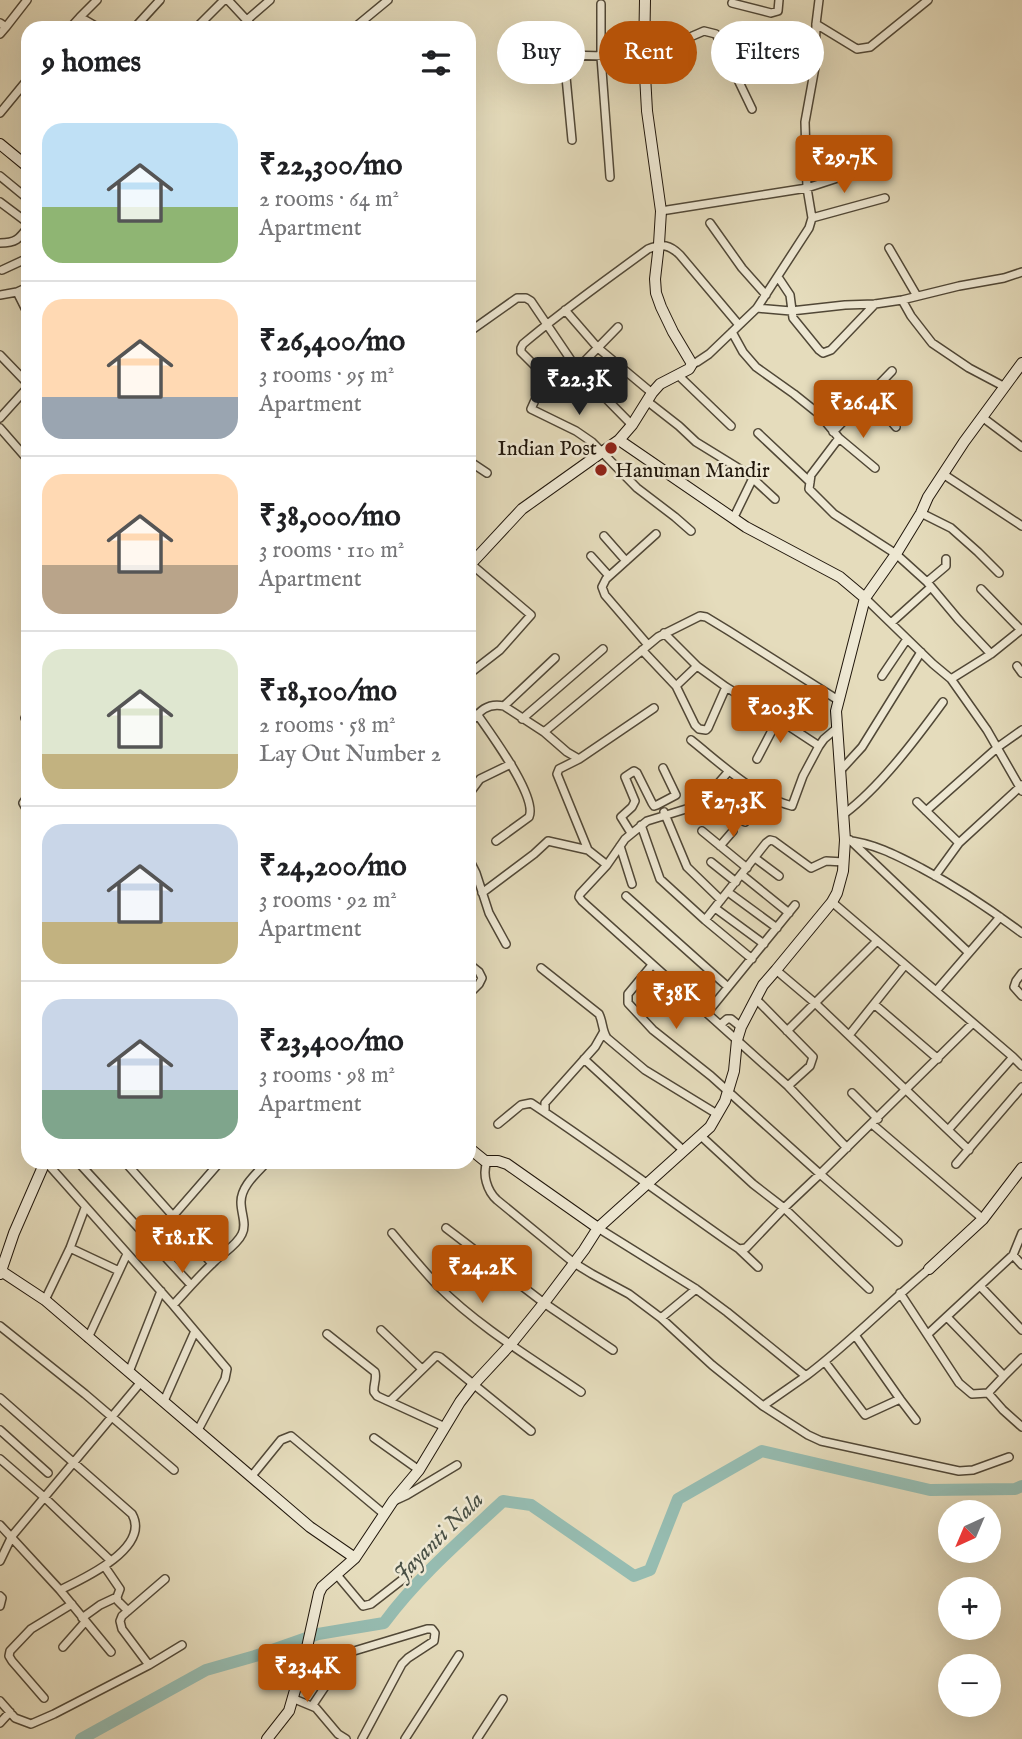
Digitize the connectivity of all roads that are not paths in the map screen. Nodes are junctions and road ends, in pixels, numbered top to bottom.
1 (27, 0) edge
2 (97, 0) edge
3 (160, 0) edge
4 (226, 0) edge
5 (270, 0) edge
6 (388, 0) edge
7 (645, 0) edge
8 (779, 0) edge
9 (819, 0) edge
10 (928, 0) edge
11 (732, 3) dead end
12 (601, 4) dead end
13 (80, 17) junction
14 (247, 20) joint
15 (76, 21) edge
16 (87, 21) edge
17 (141, 21) edge
18 (204, 21) edge
19 (362, 21) edge
20 (601, 21) edge
21 (644, 21) edge
22 (816, 21) edge
23 (3, 25) edge
24 (824, 29) edge
25 (0, 34) edge
26 (697, 34) edge
27 (567, 84) edge
28 (604, 84) edge
29 (646, 84) edge
30 (812, 84) edge
31 (20, 89) edge
32 (752, 109) dead end
33 (0, 113) edge
34 (572, 140) dead end
35 (0, 144) edge
36 (21, 161) edge
37 (859, 171) dead end
38 (0, 176) edge
39 (610, 177) dead end
40 (807, 188) junction
41 (21, 193) edge
42 (885, 198) dead end
43 (0, 202) edge
44 (661, 211) junction
45 (812, 218) junction
46 (21, 219) edge
47 (710, 223) dead end
48 (21, 235) edge
49 (0, 243) edge
50 (659, 244) junction
51 (888, 248) dead end
52 (21, 261) edge
53 (2, 270) dead end
54 (1022, 272) edge
55 (778, 277) junction
56 (21, 290) edge
57 (17, 292) junction
58 (0, 295) edge
59 (766, 295) junction
60 (917, 296) junction
61 (21, 300) edge
62 (902, 300) junction
63 (875, 304) junction
64 (757, 308) junction
65 (565, 310) junction
66 (791, 311) junction
67 (546, 325) junction
68 (739, 325) junction
69 (476, 327) edge
70 (618, 327) dead end
71 (732, 332) junction
72 (598, 348) junction
73 (0, 355) edge
74 (1022, 363) edge
75 (692, 364) junction
76 (577, 369) junction
77 (892, 371) dead end
78 (678, 375) junction
79 (21, 378) edge
80 (1005, 387) junction
81 (21, 393) edge
82 (869, 396) junction
83 (649, 397) junction
84 (982, 417) junction
85 (0, 418) edge
86 (632, 425) junction
87 (731, 426) dead end
88 (896, 427) dead end
89 (0, 428) edge
90 (758, 433) dead end
91 (836, 435) junction
92 (619, 440) junction
93 (1022, 447) edge
94 (21, 452) edge
95 (603, 452) junction
96 (476, 465) edge
97 (875, 468) dead end
98 (488, 473) dead end
99 (943, 474) junction
100 (752, 478) junction
101 (810, 482) junction
102 (775, 499) dead end
103 (921, 513) junction
104 (734, 517) junction
105 (1022, 526) edge
106 (691, 531) dead end
107 (656, 534) dead end
108 (604, 536) dead end
109 (896, 554) junction
110 (591, 555) dead end
111 (476, 559) edge
112 (946, 559) dead end
113 (626, 561) junction
114 (476, 570) edge
115 (999, 573) dead end
116 (610, 576) junction
117 (929, 584) junction
118 (981, 589) dead end
119 (865, 598) junction
120 (891, 623) junction
121 (1021, 629) edge
122 (664, 633) junction
123 (907, 639) junction
124 (645, 648) junction
125 (603, 649) dead end
126 (921, 652) junction
127 (991, 654) junction
128 (555, 658) dead end
129 (696, 666) junction
130 (476, 669) edge
131 (882, 676) dead end
132 (951, 679) junction
133 (676, 686) junction
134 (726, 687) junction
135 (838, 700) junction
136 (943, 702) dead end
137 (504, 706) junction
138 (654, 708) dead end
139 (476, 716) edge
140 (522, 719) junction
141 (778, 719) junction
142 (476, 724) edge
143 (837, 728) junction
144 (1022, 730) edge
145 (544, 732) junction
146 (691, 740) dead end
147 (819, 746) junction
148 (998, 747) junction
149 (579, 759) junction
150 (757, 759) dead end
151 (511, 764) junction
152 (663, 768) dead end
153 (729, 771) junction
154 (841, 771) junction
155 (476, 784) edge
156 (1021, 788) edge
157 (758, 791) junction
158 (708, 796) dead end
159 (917, 802) dead end
160 (686, 809) dead end
161 (663, 810) junction
162 (926, 811) junction
163 (844, 814) junction
164 (745, 822) dead end
165 (641, 825) junction
166 (628, 829) junction
167 (702, 831) dead end
168 (733, 831) dead end
169 (848, 840) junction
170 (496, 841) dead end
171 (959, 843) junction
172 (620, 846) junction
173 (720, 846) junction
174 (588, 850) junction
175 (755, 858) junction
176 (602, 861) junction
177 (711, 862) dead end
178 (844, 862) junction
179 (747, 868) junction
180 (779, 876) dead end
181 (935, 876) junction
182 (476, 877) edge
183 (739, 878) junction
184 (632, 884) dead end
185 (482, 892) junction
186 (728, 892) junction
187 (626, 896) dead end
188 (722, 900) junction
189 (832, 902) junction
190 (795, 905) dead end
191 (715, 908) junction
192 (789, 913) junction
193 (1000, 917) junction
194 (705, 920) junction
195 (777, 928) junction
196 (1022, 933) edge
197 (877, 941) junction
198 (506, 944) dead end
199 (764, 944) junction
200 (968, 953) junction
201 (752, 959) junction
202 (652, 965) junction
203 (905, 965) junction
204 (541, 968) dead end
205 (476, 970) edge
206 (776, 970) junction
207 (1022, 973) edge
208 (476, 987) edge
209 (728, 987) junction
210 (936, 991) junction
211 (1022, 996) edge
212 (756, 999) junction
213 (815, 1003) junction
214 (874, 1004) junction
215 (707, 1013) junction
216 (973, 1023) junction
217 (720, 1025) junction
218 (741, 1027) junction
219 (787, 1031) junction
220 (603, 1033) junction
221 (850, 1034) junction
222 (737, 1040) junction
223 (1013, 1057) junction
224 (584, 1059) junction
225 (938, 1059) junction
226 (1022, 1066) edge
227 (788, 1086) junction
228 (1022, 1087) edge
229 (907, 1090) junction
230 (727, 1091) junction
231 (852, 1093) dead end
232 (542, 1110) junction
233 (717, 1114) junction
234 (875, 1121) junction
235 (498, 1124) dead end
236 (948, 1130) junction
237 (702, 1136) junction
238 (846, 1148) junction
239 (684, 1150) junction
240 (969, 1150) junction
241 (476, 1154) edge
242 (485, 1161) junction
243 (957, 1164) dead end
244 (1022, 1168) edge
245 (42, 1169) edge
246 (51, 1169) edge
247 (84, 1169) edge
248 (132, 1169) edge
249 (214, 1169) edge
250 (261, 1169) edge
251 (820, 1174) junction
252 (646, 1183) junction
253 (85, 1208) junction
254 (784, 1208) junction
255 (173, 1216) junction
256 (983, 1219) junction
257 (446, 1227) dead end
258 (598, 1228) junction
259 (391, 1233) dead end
260 (1022, 1233) edge
261 (898, 1242) dead end
262 (70, 1248) junction
263 (739, 1249) junction
264 (127, 1254) junction
265 (1013, 1255) junction
266 (574, 1263) junction
267 (212, 1264) junction
268 (1022, 1265) edge
269 (758, 1267) dead end
270 (929, 1269) joint
271 (119, 1271) junction
272 (1, 1272) edge
273 (191, 1285) junction
274 (980, 1286) junction
275 (696, 1289) junction
276 (869, 1289) dead end
277 (161, 1291) junction
278 (900, 1293) junction
279 (45, 1300) junction
280 (544, 1303) junction
281 (173, 1305) junction
282 (947, 1317) junction
283 (661, 1318) junction
284 (0, 1326) edge
285 (381, 1330) dead end
286 (1022, 1330) edge
287 (195, 1331) junction
288 (327, 1334) dead end
289 (855, 1335) junction
290 (928, 1335) junction
291 (88, 1338) junction
292 (511, 1344) junction
293 (613, 1350) dead end
294 (1022, 1358) edge
295 (825, 1362) junction
296 (1014, 1366) junction
297 (422, 1369) junction
298 (129, 1372) junction
299 (1022, 1374) edge
300 (806, 1376) junction
301 (1004, 1376) junction
302 (141, 1382) junction
303 (473, 1385) junction
304 (581, 1392) dead end
305 (988, 1393) junction
306 (0, 1398) edge
307 (900, 1399) junction
308 (164, 1401) junction
309 (390, 1401) junction
310 (763, 1406) junction
311 (110, 1417) junction
312 (916, 1420) dead end
313 (445, 1427) junction
314 (1022, 1427) edge
315 (0, 1430) edge
316 (198, 1430) junction
317 (531, 1431) dead end
318 (374, 1438) dead end
319 (1009, 1457) dead end
320 (0, 1459) edge
321 (73, 1461) junction
322 (457, 1465) dead end
323 (174, 1470) dead end
324 (419, 1470) junction
325 (48, 1473) dead end
326 (251, 1477) junction
327 (44, 1497) junction
328 (393, 1501) junction
329 (384, 1514) junction
330 (0, 1525) edge
331 (12, 1536) junction
332 (355, 1558) junction
333 (0, 1561) edge
334 (108, 1564) junction
335 (337, 1575) junction
336 (407, 1576) dead end
337 (165, 1578) dead end
338 (60, 1590) junction
339 (0, 1596) edge
340 (117, 1597) junction
341 (72, 1604) junction
342 (0, 1606) edge
343 (128, 1611) junction
344 (83, 1620) junction
345 (182, 1645) dead end
346 (63, 1647) dead end
347 (349, 1651) junction
348 (111, 1652) dead end
349 (306, 1652) junction
350 (459, 1655) dead end
351 (149, 1665) junction
352 (44, 1698) dead end
353 (292, 1698) junction
354 (503, 1699) dead end
355 (0, 1701) edge
356 (312, 1706) junction
357 (10, 1712) junction
358 (0, 1723) edge
359 (267, 1739) edge
360 (346, 1739) edge
361 (362, 1739) edge
362 (405, 1739) edge
363 (477, 1739) edge

1 - 23 street
2 - 13 street
3 - 17 street
4 - 14 street
4 - 18 street
5 - 14 street
6 - 19 street
7 - 21 main road
8 - 11 street
9 - 22 street
10 - 24 street
12 - 20 street
13 - 15 street
13 - 16 street
23 - 25 street
26 - 32 street
27 - 34 street
28 - 39 street
29 - 44 main road
30 - 40 street
31 - 33 street
35 - 36 main road
37 - 40 street
38 - 41 street
40 - 44 street
40 - 45 street
42 - 45 street
43 - 46 street
44 - 50 main road
45 - 55 street
47 - 59 street
48 - 49 street
50 - 65 street
50 - 68 street
50 - 75 main road
51 - 60 street
52 - 53 street
54 - 60 street
55 - 59 street
55 - 66 street
56 - 57 street
57 - 58 street
57 - 61 street
59 - 64 street
60 - 62 street
62 - 63 street
62 - 80 street
63 - 66 street
63 - 66 street
64 - 66 street
64 - 68 street
65 - 67 street
65 - 72 street
67 - 69 street
67 - 76 street
67 - 95 street
68 - 71 street
70 - 72 street
71 - 75 street
71 - 91 street
72 - 76 street
72 - 83 street
73 - 79 street
74 - 80 main road
75 - 78 main road
76 - 86 street
77 - 82 street
78 - 83 main road
78 - 87 street
80 - 84 main road
81 - 85 street
82 - 88 street
82 - 91 street
83 - 86 main road
83 - 100 street
84 - 93 street
84 - 99 main road
86 - 92 main road
89 - 94 street
90 - 101 street
91 - 97 street
91 - 101 street
92 - 95 main road
92 - 104 main road
95 - 106 street
95 - 111 main road
96 - 98 street
99 - 103 main road
99 - 105 street
100 - 102 street
100 - 104 street
101 - 109 street
103 - 109 main road
103 - 115 street
104 - 119 main road
107 - 113 street
108 - 113 street
109 - 117 street
109 - 119 main road
110 - 116 street
112 - 117 street
113 - 116 street
114 - 130 street
116 - 124 street
117 - 120 street
117 - 127 street
118 - 121 street
119 - 120 street
119 - 135 main road
120 - 123 street
121 - 127 street
122 - 124 street
122 - 129 street
122 - 135 street
123 - 126 street
123 - 131 street
124 - 133 street
124 - 145 street
125 - 140 street
126 - 132 street
126 - 154 street
127 - 132 street
128 - 137 street
129 - 133 street
129 - 134 street
132 - 148 street
133 - 134 street
134 - 141 street
135 - 143 main road
136 - 163 street
137 - 139 street
137 - 140 street
138 - 149 street
140 - 145 street
141 - 147 street
141 - 150 street
142 - 151 street
143 - 147 street
143 - 154 main road
144 - 148 street
145 - 149 street
146 - 153 street
147 - 157 street
148 - 156 street
148 - 162 street
149 - 174 street
151 - 155 street
151 - 170 street
152 - 161 street
153 - 157 street
153 - 158 street
154 - 163 main road
156 - 171 street
157 - 164 street
159 - 162 street
160 - 161 street
161 - 165 street
161 - 166 street
161 - 188 street
162 - 171 street
163 - 169 main road
165 - 166 street
165 - 194 street
166 - 172 street
167 - 173 street
168 - 173 street
169 - 178 main road
169 - 181 street
169 - 200 street
171 - 181 street
172 - 176 street
172 - 184 street
173 - 179 street
174 - 176 street
174 - 185 street
175 - 178 street
175 - 179 street
175 - 180 street
176 - 202 street
177 - 183 street
178 - 189 main road
179 - 183 street
181 - 193 street
182 - 185 street
183 - 186 street
183 - 192 street
185 - 198 street
186 - 188 street
186 - 195 street
187 - 209 street
188 - 191 street
189 - 197 street
189 - 206 main road
190 - 192 street
191 - 194 street
191 - 199 street
192 - 195 street
193 - 196 street
193 - 200 street
194 - 201 street
195 - 199 street
197 - 203 street
197 - 213 street
199 - 201 street
200 - 210 street
201 - 209 street
202 - 215 street
202 - 230 street
203 - 210 street
203 - 214 street
204 - 220 street
205 - 208 street
206 - 212 main road
206 - 213 street
207 - 211 street
209 - 215 street
210 - 216 street
212 - 218 main road
212 - 219 street
213 - 219 street
213 - 221 street
214 - 221 street
214 - 225 street
215 - 217 street
216 - 223 street
216 - 225 street
217 - 218 street
217 - 222 street
218 - 222 main road
219 - 227 street
220 - 224 street
220 - 233 street
221 - 229 street
222 - 227 street
222 - 230 main road
223 - 226 street
223 - 236 street
224 - 232 street
224 - 239 street
225 - 229 street
227 - 238 street
228 - 240 street
229 - 234 street
229 - 236 street
230 - 233 main road
230 - 251 street
231 - 234 street
232 - 235 street
232 - 252 street
233 - 237 main road
234 - 238 street
234 - 256 street
236 - 240 street
237 - 239 main road
237 - 254 street
238 - 251 street
239 - 252 main road
240 - 243 street
241 - 242 main road
242 - 258 main road
242 - 266 street
244 - 256 main road
245 - 272 main road
246 - 253 street
247 - 273 street
248 - 255 street
249 - 255 street
250 - 267 street
251 - 254 street
251 - 261 street
252 - 258 main road
252 - 263 street
253 - 262 street
253 - 264 street
254 - 263 street
254 - 276 street
255 - 267 street
256 - 270 main road
257 - 280 street
258 - 266 main road
258 - 275 street
259 - 292 street
260 - 265 street
262 - 271 street
262 - 279 street
263 - 269 street
264 - 271 street
264 - 277 street
265 - 268 street
265 - 274 street
266 - 280 main road
266 - 283 street
267 - 273 street
270 - 278 street
271 - 291 street
272 - 279 main road
273 - 281 street
274 - 282 street
274 - 286 street
275 - 283 street
275 - 300 street
277 - 281 street
277 - 298 street
278 - 289 street
278 - 290 street
279 - 291 main road
280 - 292 main road
280 - 293 street
281 - 287 street
282 - 290 street
282 - 301 street
283 - 310 street
284 - 311 street
285 - 297 street
287 - 308 street
287 - 316 street
288 - 309 street
289 - 295 street
289 - 307 street
290 - 305 street
291 - 298 main road
292 - 303 main road
292 - 304 street
294 - 296 street
295 - 300 street
295 - 307 street
296 - 299 street
296 - 301 street
297 - 303 street
297 - 309 street
298 - 302 main road
300 - 310 street
301 - 305 street
302 - 308 main road
302 - 311 street
303 - 313 main road
303 - 317 street
305 - 314 street
306 - 321 street
307 - 312 street
308 - 316 main road
309 - 313 street
310 - 319 street
311 - 321 street
311 - 323 street
313 - 324 main road
315 - 325 street
316 - 326 main road
318 - 324 street
320 - 327 street
321 - 327 street
321 - 334 street
322 - 328 street
324 - 328 main road
326 - 329 street
326 - 332 main road
327 - 331 street
327 - 334 street
328 - 329 main road
329 - 332 main road
330 - 331 street
331 - 333 street
331 - 338 street
332 - 335 main road
334 - 338 street
334 - 340 street
335 - 336 street
335 - 349 main road
337 - 343 street
338 - 341 street
339 - 342 street
340 - 343 street
340 - 344 street
341 - 344 street
341 - 352 street
343 - 351 street
344 - 346 street
344 - 348 street
345 - 351 street
347 - 349 street
347 - 356 street
347 - 361 street
349 - 353 main road
350 - 362 street
351 - 357 street
353 - 356 street
353 - 359 main road
354 - 363 street
355 - 357 street
356 - 360 street
357 - 358 street

